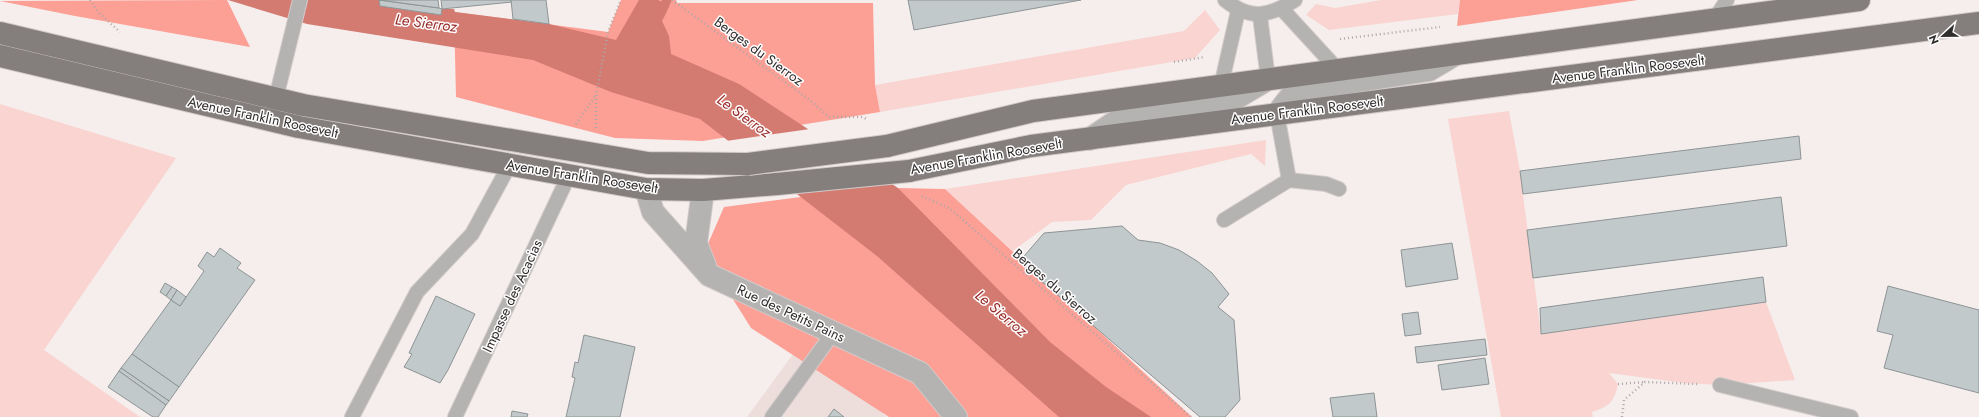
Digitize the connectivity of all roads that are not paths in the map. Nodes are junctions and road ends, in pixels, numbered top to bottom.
1 (300, 0) edge
2 (1225, 0) edge
3 (1295, 0) edge
4 (1728, 0) edge
5 (1859, 0) edge
6 (1282, 9) junction
7 (1238, 11) junction
8 (1260, 16) junction
9 (1714, 20) junction
10 (1979, 23) edge
11 (0, 33) edge
12 (1456, 54) junction
13 (0, 56) edge
14 (1338, 70) junction
15 (1268, 79) junction
16 (1221, 86) junction
17 (275, 98) junction
18 (1277, 114) junction
19 (273, 120) junction
20 (1090, 138) junction
21 (510, 164) junction
22 (569, 175) junction
23 (1289, 180) junction
24 (646, 189) junction
25 (1339, 189) dead end
26 (703, 190) junction
27 (1224, 220) dead end
28 (709, 275) junction
29 (833, 333) junction
30 (1720, 385) road end
31 (352, 417) edge
32 (455, 417) edge
33 (772, 417) edge
34 (956, 417) edge
35 (1851, 417) edge

1 - 17 lane
2 - 7 lane
3 - 6 lane
4 - 9 lane
5 - 9 main road, Avenue Franklin Roosevelt
6 - 8 lane
6 - 14 lane
7 - 8 lane
7 - 16 lane
8 - 15 lane
9 - 12 main road, Avenue Franklin Roosevelt
10 - 18 main road, Avenue Franklin Roosevelt
11 - 17 main road, Avenue Franklin Roosevelt
12 - 14 main road, Avenue Franklin Roosevelt
12 - 18 street
13 - 19 main road, Avenue Franklin Roosevelt
14 - 15 main road, Avenue Franklin Roosevelt
15 - 16 main road, Avenue Franklin Roosevelt
15 - 20 street
16 - 17 main road, Avenue Franklin Roosevelt, bridge
17 - 19 lane
18 - 20 main road, Avenue Franklin Roosevelt
18 - 23 lane
19 - 21 main road, Avenue Franklin Roosevelt
20 - 26 main road, Avenue Franklin Roosevelt, bridge
21 - 22 main road, Avenue Franklin Roosevelt
21 - 31 lane
22 - 24 main road, Avenue Franklin Roosevelt
22 - 32 lane, Impasse des Acacias
23 - 25 lane
23 - 27 lane
24 - 26 main road, Avenue Franklin Roosevelt
24 - 28 street, Rue des Petits Pains
26 - 28 street
28 - 29 street, Rue des Petits Pains
29 - 33 lane
29 - 34 street, Rue des Petits Pains
30 - 35 lane

